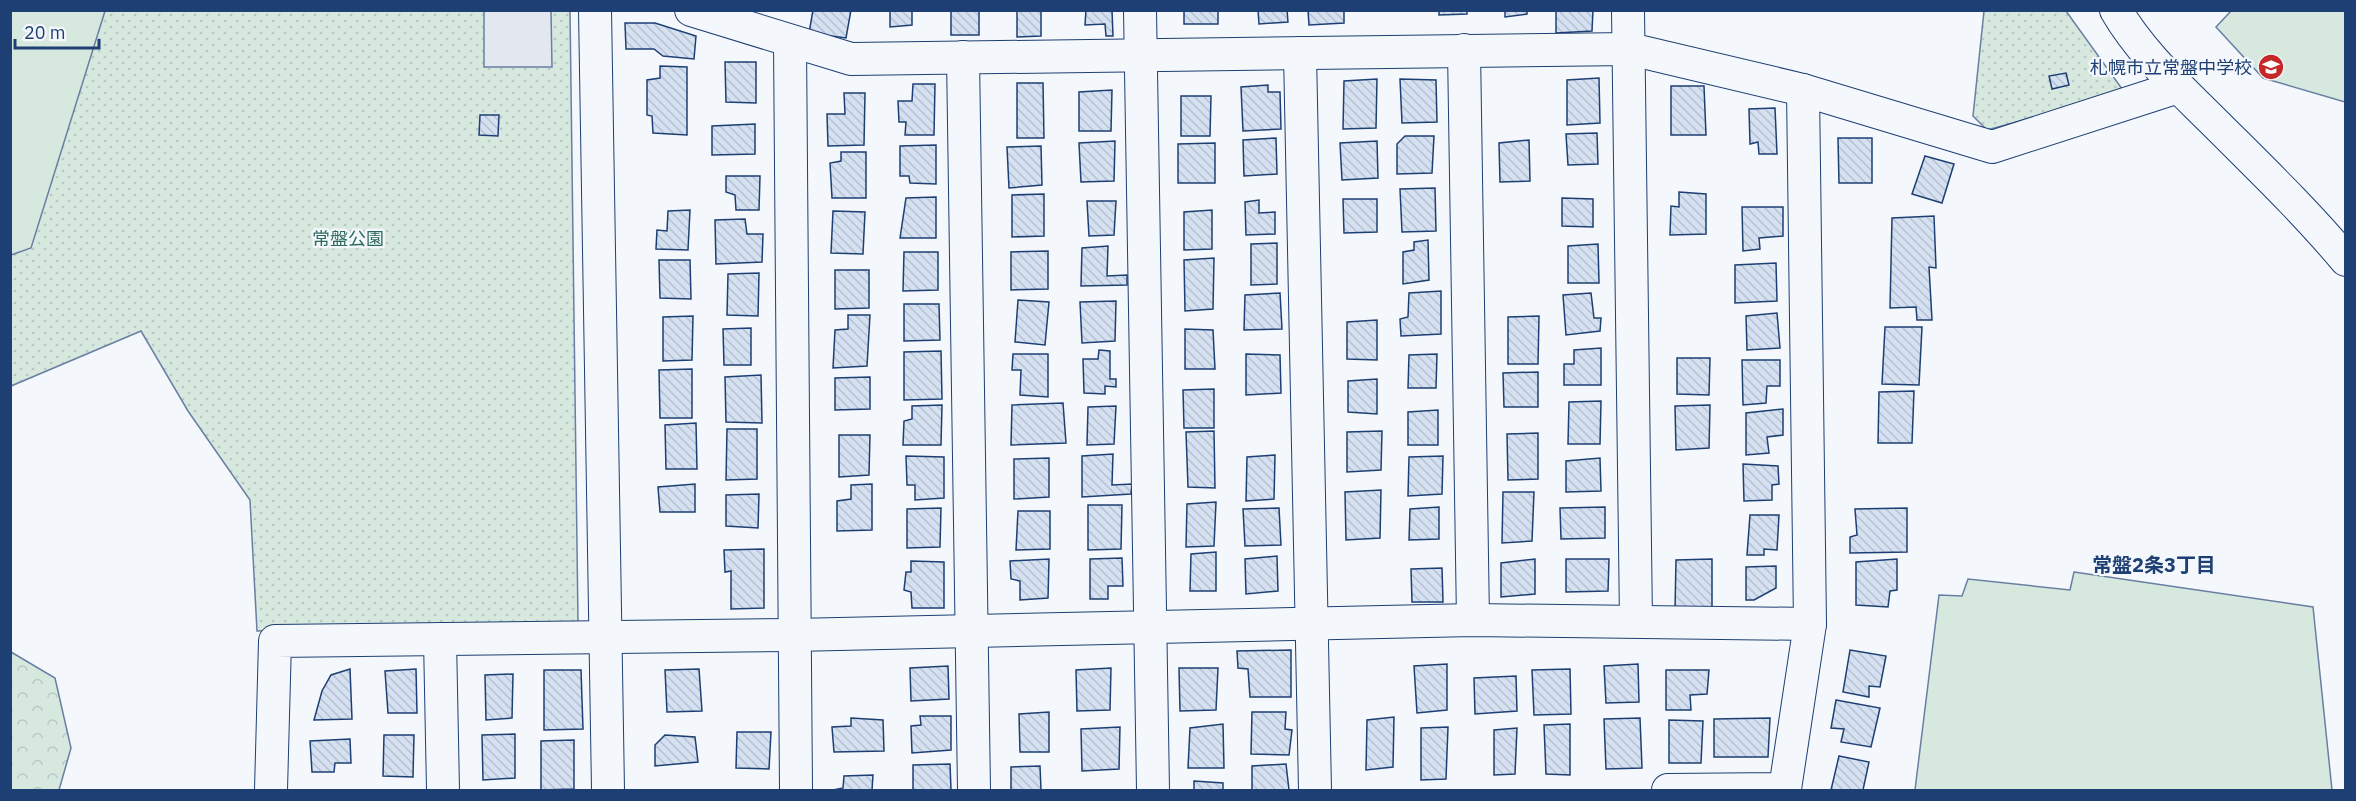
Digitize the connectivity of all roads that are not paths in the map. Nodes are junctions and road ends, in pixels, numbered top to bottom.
1 (595, 10) edge
2 (691, 10) edge
3 (1140, 10) edge
4 (1628, 10) edge
5 (2115, 10) edge
6 (790, 42) junction
7 (1630, 49) junction
8 (1464, 50) junction
9 (1300, 53) junction
10 (1142, 55) junction
11 (963, 57) junction
12 (2178, 87) junction
13 (1803, 90) junction
14 (2346, 260) edge
15 (1473, 620) junction
16 (1636, 621) junction
17 (1311, 623) junction
18 (1810, 624) junction
19 (1151, 628) junction
20 (972, 632) junction
21 (794, 635) junction
22 (440, 639) junction
23 (606, 639) junction
24 (271, 790) edge
25 (443, 790) edge
26 (608, 790) edge
27 (796, 790) edge
28 (974, 790) edge
29 (1153, 790) edge
30 (1314, 790) edge
31 (1668, 790) edge

1 - 23 street
2 - 6 street
3 - 10 street
4 - 7 street
5 - 12 street
6 - 11 street
6 - 21 street
7 - 8 street
7 - 13 street
7 - 16 street
8 - 9 street
8 - 15 street
9 - 10 street
9 - 17 street
10 - 11 street
10 - 19 street
11 - 20 street
12 - 13 street
12 - 14 street
13 - 18 street
15 - 16 street
15 - 17 street
16 - 18 street
17 - 19 street
17 - 30 street
18 - 31 street
19 - 20 street
19 - 29 street
20 - 21 street
20 - 28 street
21 - 23 street
21 - 27 street
22 - 23 street
22 - 24 street
22 - 25 street
23 - 26 street

